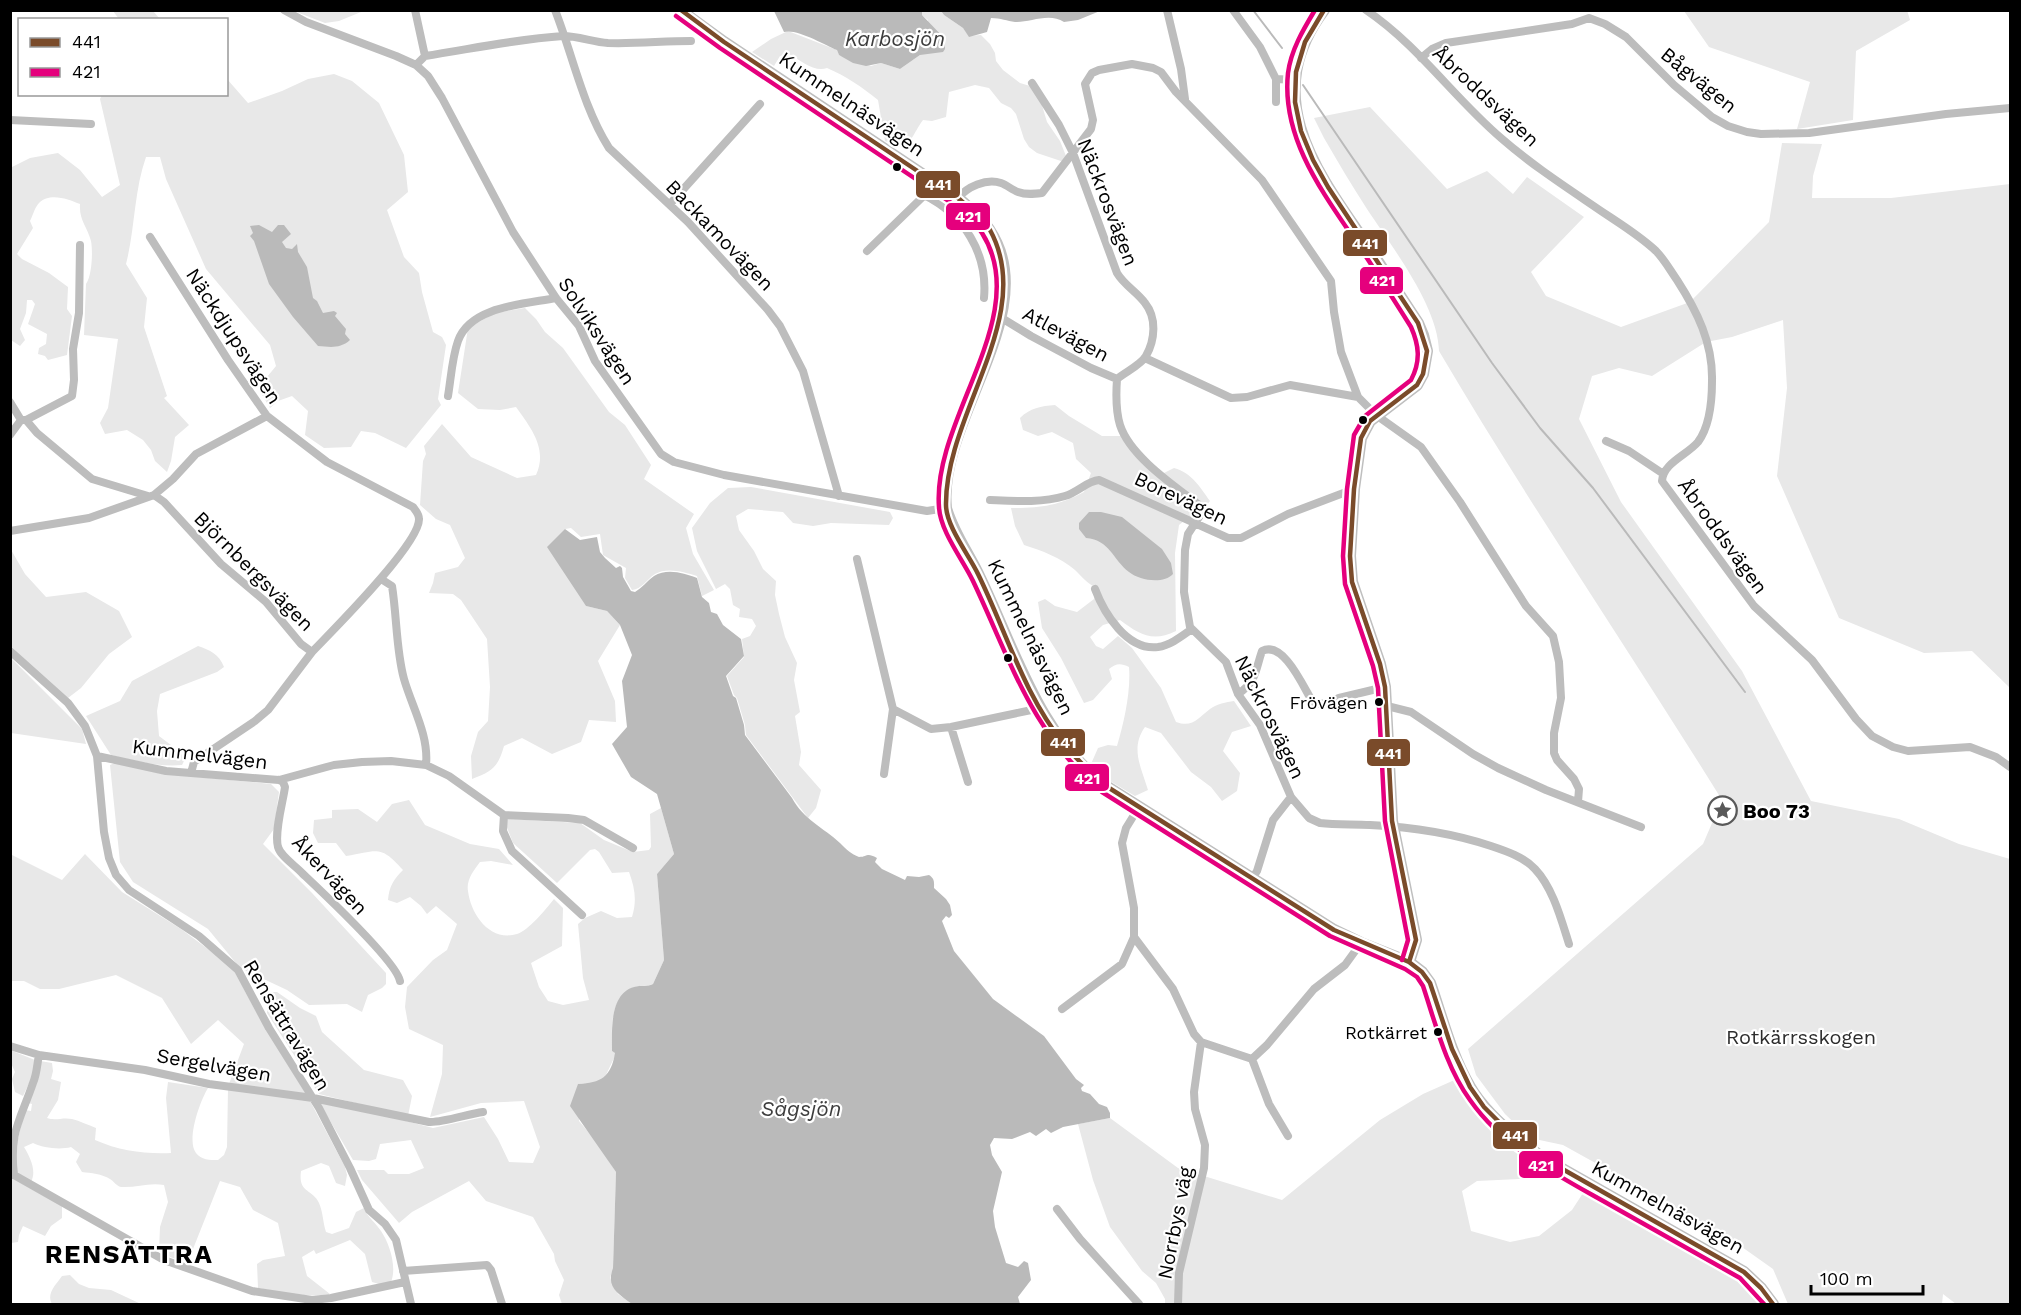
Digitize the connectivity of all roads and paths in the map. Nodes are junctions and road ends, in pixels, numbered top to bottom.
1 (284, 10) edge
2 (415, 10) edge
3 (555, 10) edge
4 (680, 10) edge
5 (1167, 10) edge
6 (1233, 10) edge
7 (1324, 10) edge
8 (1366, 10) edge
9 (565, 36) junction
10 (691, 41) dead end
11 (425, 56) junction
12 (1422, 58) junction
13 (416, 65) junction
14 (1276, 79) junction
15 (1296, 80) junction
16 (1032, 83) dead end
17 (1185, 100) junction
18 (1276, 102) dead end
19 (760, 104) dead end
20 (2010, 108) edge
21 (10, 120) edge
22 (91, 124) dead end
23 (1073, 153) junction
24 (936, 184) junction
25 (924, 195) junction
26 (958, 198) junction
27 (670, 204) junction
28 (150, 237) dead end
29 (80, 245) dead end
30 (867, 251) dead end
31 (556, 298) junction
32 (984, 298) dead end
33 (1000, 317) junction
34 (1145, 358) junction
35 (1117, 379) junction
36 (448, 396) dead end
37 (1358, 397) junction
38 (10, 402) edge
39 (1376, 415) junction
40 (267, 416) junction
41 (24, 420) junction
42 (10, 435) edge
43 (1606, 441) dead end
44 (1662, 473) junction
45 (1354, 489) junction
46 (151, 495) junction
47 (839, 496) junction
48 (990, 500) dead end
49 (946, 508) junction
50 (419, 520) joint
51 (1195, 524) junction
52 (10, 531) edge
53 (858, 559) dead end
54 (381, 579) junction
55 (1095, 589) dead end
56 (1192, 630) junction
57 (10, 651) edge
58 (312, 652) junction
59 (1385, 687) junction
60 (1238, 694) junction
61 (1387, 706) junction
62 (1041, 708) junction
63 (893, 709) junction
64 (951, 728) junction
65 (97, 756) junction
66 (426, 765) junction
67 (2010, 767) edge
68 (191, 772) junction
69 (884, 774) dead end
70 (279, 780) junction
71 (968, 782) dead end
72 (1291, 797) junction
73 (1578, 802) junction
74 (1139, 807) junction
75 (504, 815) junction
76 (1393, 827) junction
77 (1641, 827) dead end
78 (633, 848) dead end
79 (1252, 879) junction
80 (582, 915) dead end
81 (1134, 937) junction
82 (1361, 943) junction
83 (1569, 944) dead end
84 (1409, 962) junction
85 (400, 981) dead end
86 (1062, 1009) dead end
87 (1201, 1042) junction
88 (10, 1046) edge
89 (39, 1055) junction
90 (1252, 1059) junction
91 (313, 1098) junction
92 (483, 1112) dead end
93 (1288, 1136) dead end
94 (12, 1175) edge
95 (1057, 1209) dead end
96 (403, 1271) junction
97 (405, 1282) junction
98 (411, 1305) edge
99 (502, 1305) edge
100 (1139, 1305) edge
101 (1178, 1305) edge
102 (1773, 1305) edge

1 - 13 street, Solviksvägen
2 - 11 street
3 - 9 street, Backamovägen
4 - 24 street, Kummelnäsvägen
5 - 17 street
6 - 14 street
7 - 15 street
8 - 12 street, Åbroddsvägen
9 - 10 street
9 - 11 street
9 - 27 street, Backamovägen
11 - 13 street
12 - 20 street, Bågvägen
12 - 44 street, Åbroddsvägen
13 - 31 street, Solviksvägen
14 - 15 street
14 - 18 street
15 - 39 street
16 - 23 street, Näckrosvägen
17 - 23 street
17 - 37 street
19 - 27 street
21 - 22 street
23 - 26 street
23 - 34 street, Näckrosvägen
24 - 25 street
24 - 26 street, Kummelnäsvägen
25 - 30 street
25 - 32 street
26 - 33 street, Kummelnäsvägen
27 - 47 street, Backamovägen
28 - 40 street, Näckdjupsvägen
29 - 41 street
31 - 36 street
31 - 47 street, Solviksvägen
33 - 35 street, Atlevägen
33 - 49 street, Kummelnäsvägen
34 - 35 street
34 - 37 street
35 - 51 street
37 - 39 street
38 - 41 street, Björnbergsvägen
39 - 45 street
39 - 73 street
40 - 46 street
40 - 50 street, Näckdjupsvägen
41 - 42 street
41 - 46 street, Björnbergsvägen
43 - 44 street
44 - 67 street, Åbroddsvägen
45 - 51 street, Borevägen
45 - 59 street
46 - 52 street
46 - 58 street, Björnbergsvägen
47 - 49 street, Solviksvägen
48 - 51 street, Borevägen
49 - 62 street, Kummelnäsvägen
50 - 54 street, Björnbergsvägen
51 - 56 street
53 - 63 street
54 - 58 street, Björnbergsvägen
54 - 66 street
55 - 56 street
56 - 60 street, Näckrosvägen
57 - 65 street, Rensättravägen
58 - 68 street
59 - 60 street
59 - 61 street
60 - 72 street, Näckrosvägen
61 - 73 street
61 - 76 street
62 - 64 street
62 - 74 street, Kummelnäsvägen
63 - 64 street
63 - 69 street
64 - 71 street
65 - 68 street, Kummelvägen
65 - 91 street, Rensättravägen
66 - 70 street, Kummelvägen
66 - 75 street, Kummelvägen
68 - 70 street, Kummelvägen
70 - 85 street, Åkervägen
72 - 76 street, Näckrosvägen
72 - 79 street
73 - 77 street
74 - 79 street, Kummelnäsvägen
74 - 81 street
75 - 78 street
75 - 80 street
76 - 83 street, Näckrosvägen
76 - 84 street
79 - 82 street, Kummelnäsvägen
81 - 86 street
81 - 87 street
82 - 84 street, Kummelnäsvägen
82 - 90 street
84 - 102 street, Kummelnäsvägen
87 - 90 street
87 - 101 street, Norrbys väg
88 - 89 street, Sergelvägen
89 - 91 street, Sergelvägen
89 - 94 street
90 - 93 street
91 - 92 street, Sergelvägen
91 - 96 street, Rensättravägen
94 - 97 street
95 - 100 street, Norrbys väg
96 - 97 street, Rensättravägen
96 - 99 street
97 - 98 street, Rensättravägen

